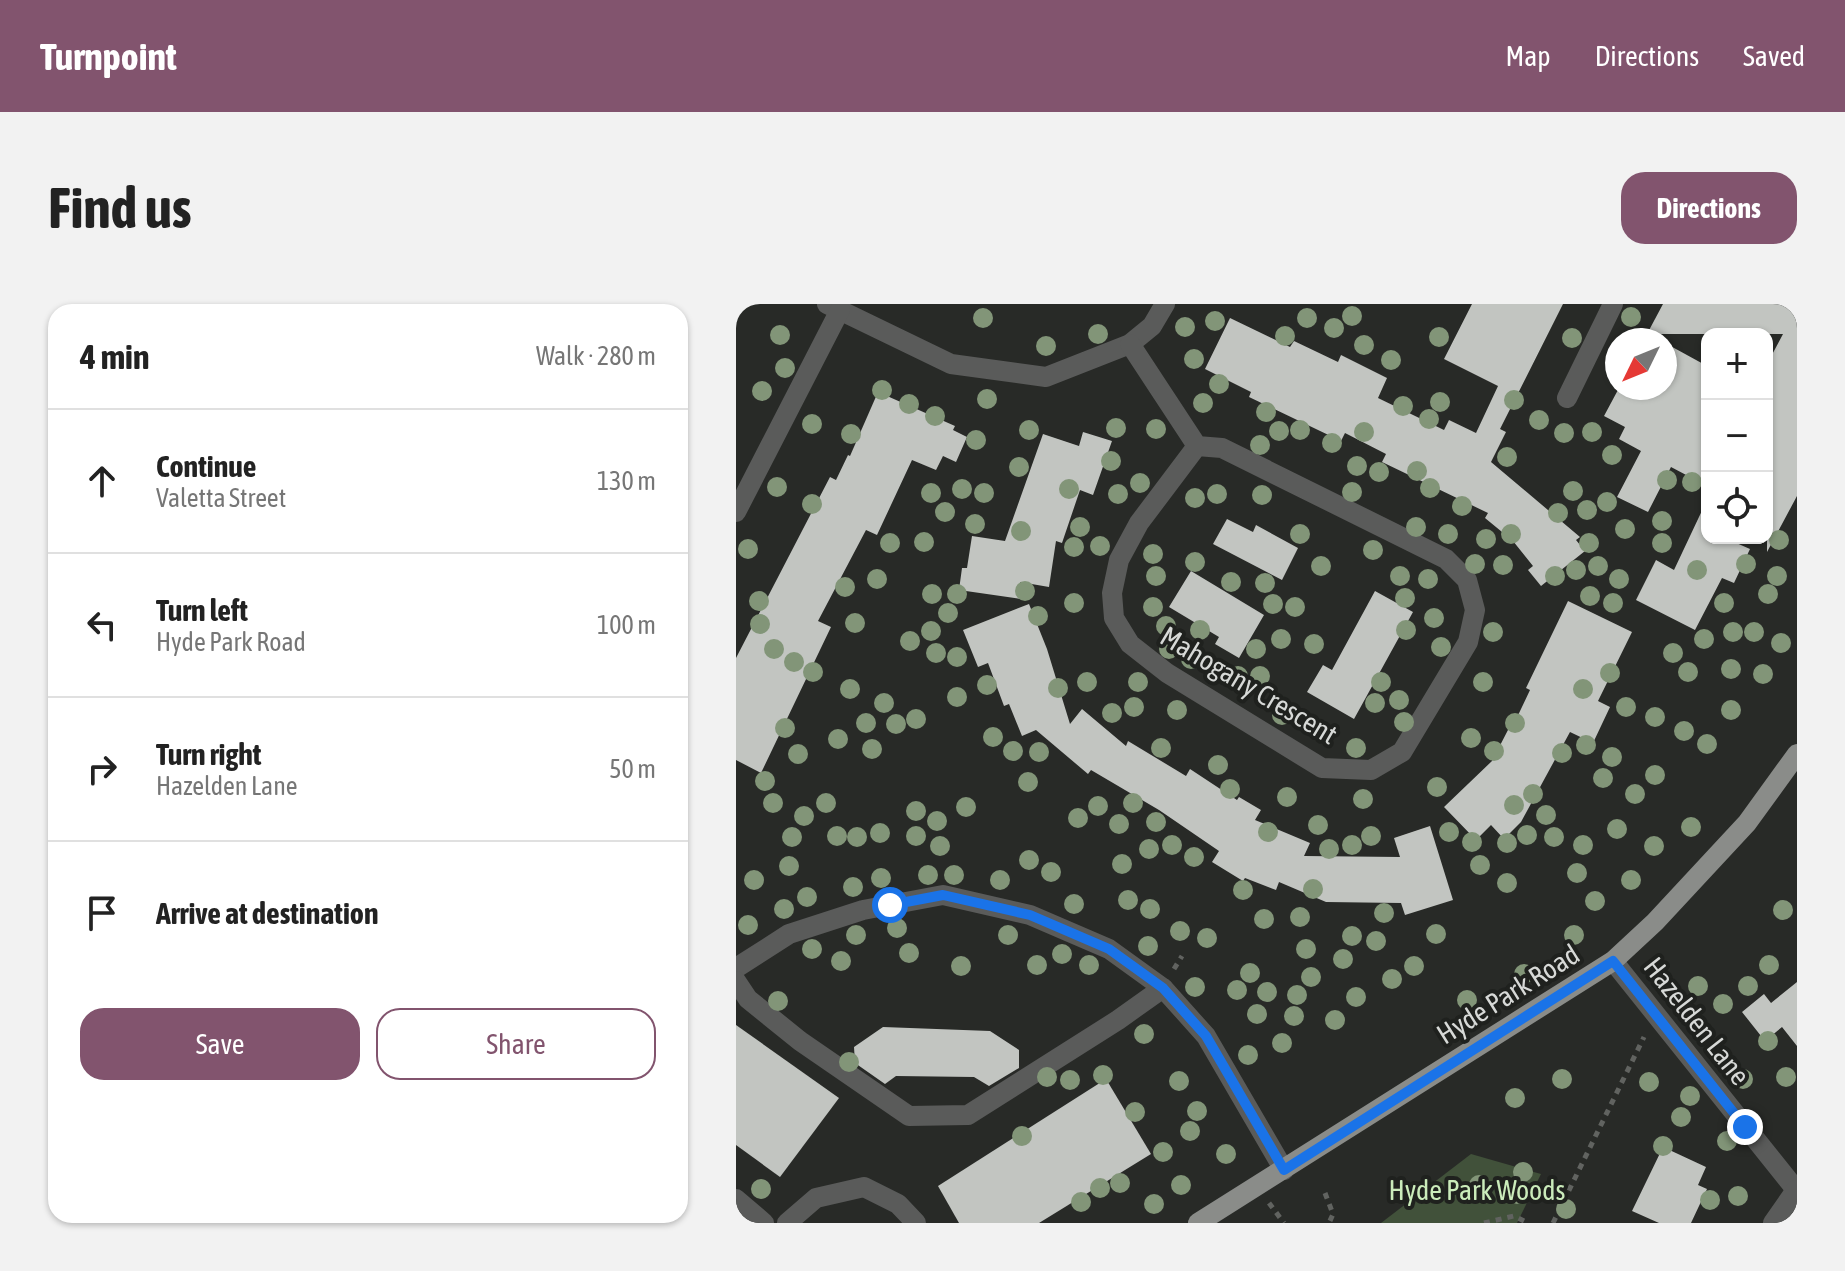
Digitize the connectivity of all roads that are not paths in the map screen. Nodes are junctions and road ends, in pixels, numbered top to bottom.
1 (1165, 304) edge
2 (1613, 304) edge
3 (834, 307) edge
4 (1130, 344) junction
5 (1567, 398) dead end
6 (1197, 446) junction
7 (736, 512) edge
8 (1797, 754) edge
9 (1613, 961) junction
10 (736, 968) edge
11 (736, 981) edge
12 (1163, 988) junction
13 (1284, 1170) junction
14 (1796, 1190) edge
15 (736, 1199) edge
16 (764, 1223) edge
17 (787, 1223) edge
18 (916, 1223) edge
19 (1198, 1223) edge
20 (1773, 1223) edge

1 - 4 street
2 - 5 street
3 - 4 street
3 - 7 street
4 - 6 street
6 - 6 street, Mahogany Crescent
8 - 9 main road, Hyde Park Road
9 - 13 main road, Hyde Park Road
9 - 14 street, Hazelden Lane
10 - 12 street
11 - 12 street
12 - 13 street
13 - 19 main road, Hyde Park Road
14 - 20 street
15 - 16 street
17 - 18 street

